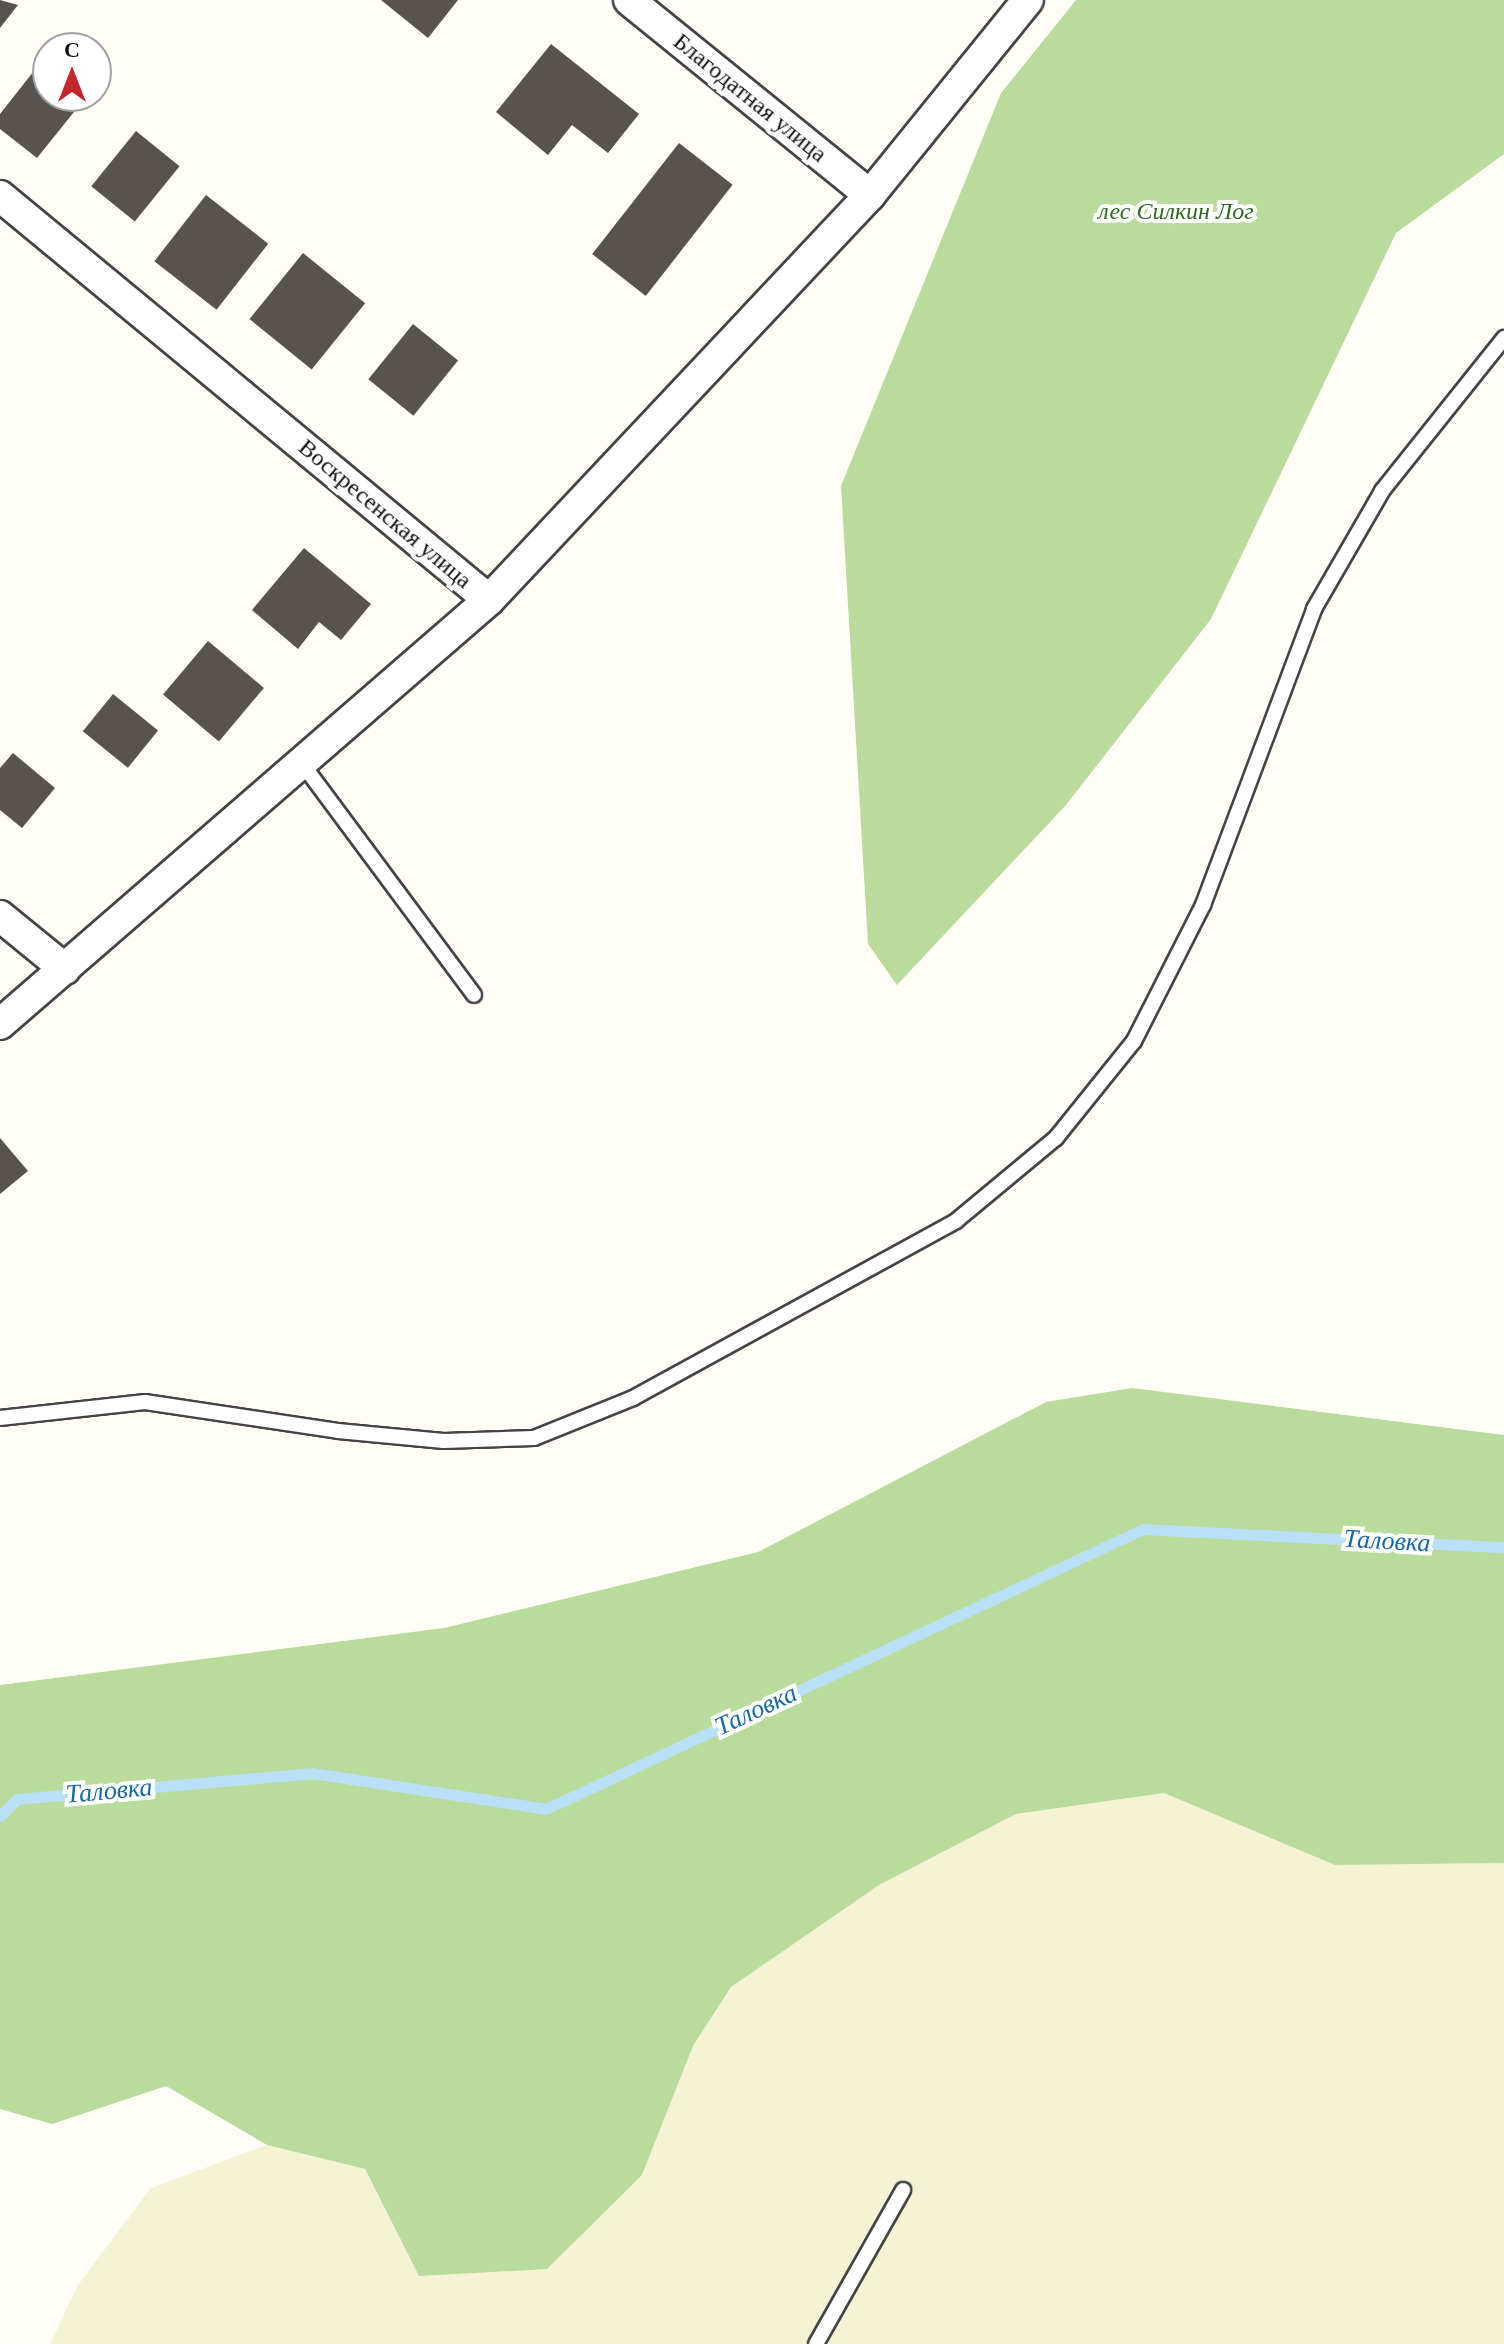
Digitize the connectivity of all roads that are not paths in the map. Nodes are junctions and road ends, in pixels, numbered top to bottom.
1 (629, 0) edge
2 (1028, 0) edge
3 (870, 195) junction
4 (0, 196) edge
5 (1504, 338) edge
6 (489, 600) junction
7 (304, 766) junction
8 (0, 916) edge
9 (65, 969) junction
10 (474, 995) dead end
11 (0, 1024) edge
12 (0, 1418) edge
13 (903, 2190) dead end
14 (816, 2344) edge

1 - 3 street, Благодатная улица
2 - 3 street, Воскресенская улица
3 - 6 street, Воскресенская улица
4 - 6 street, Воскресенская улица
5 - 12 lane
6 - 7 street
7 - 9 street
7 - 10 lane
8 - 9 street
9 - 11 street
13 - 14 lane

